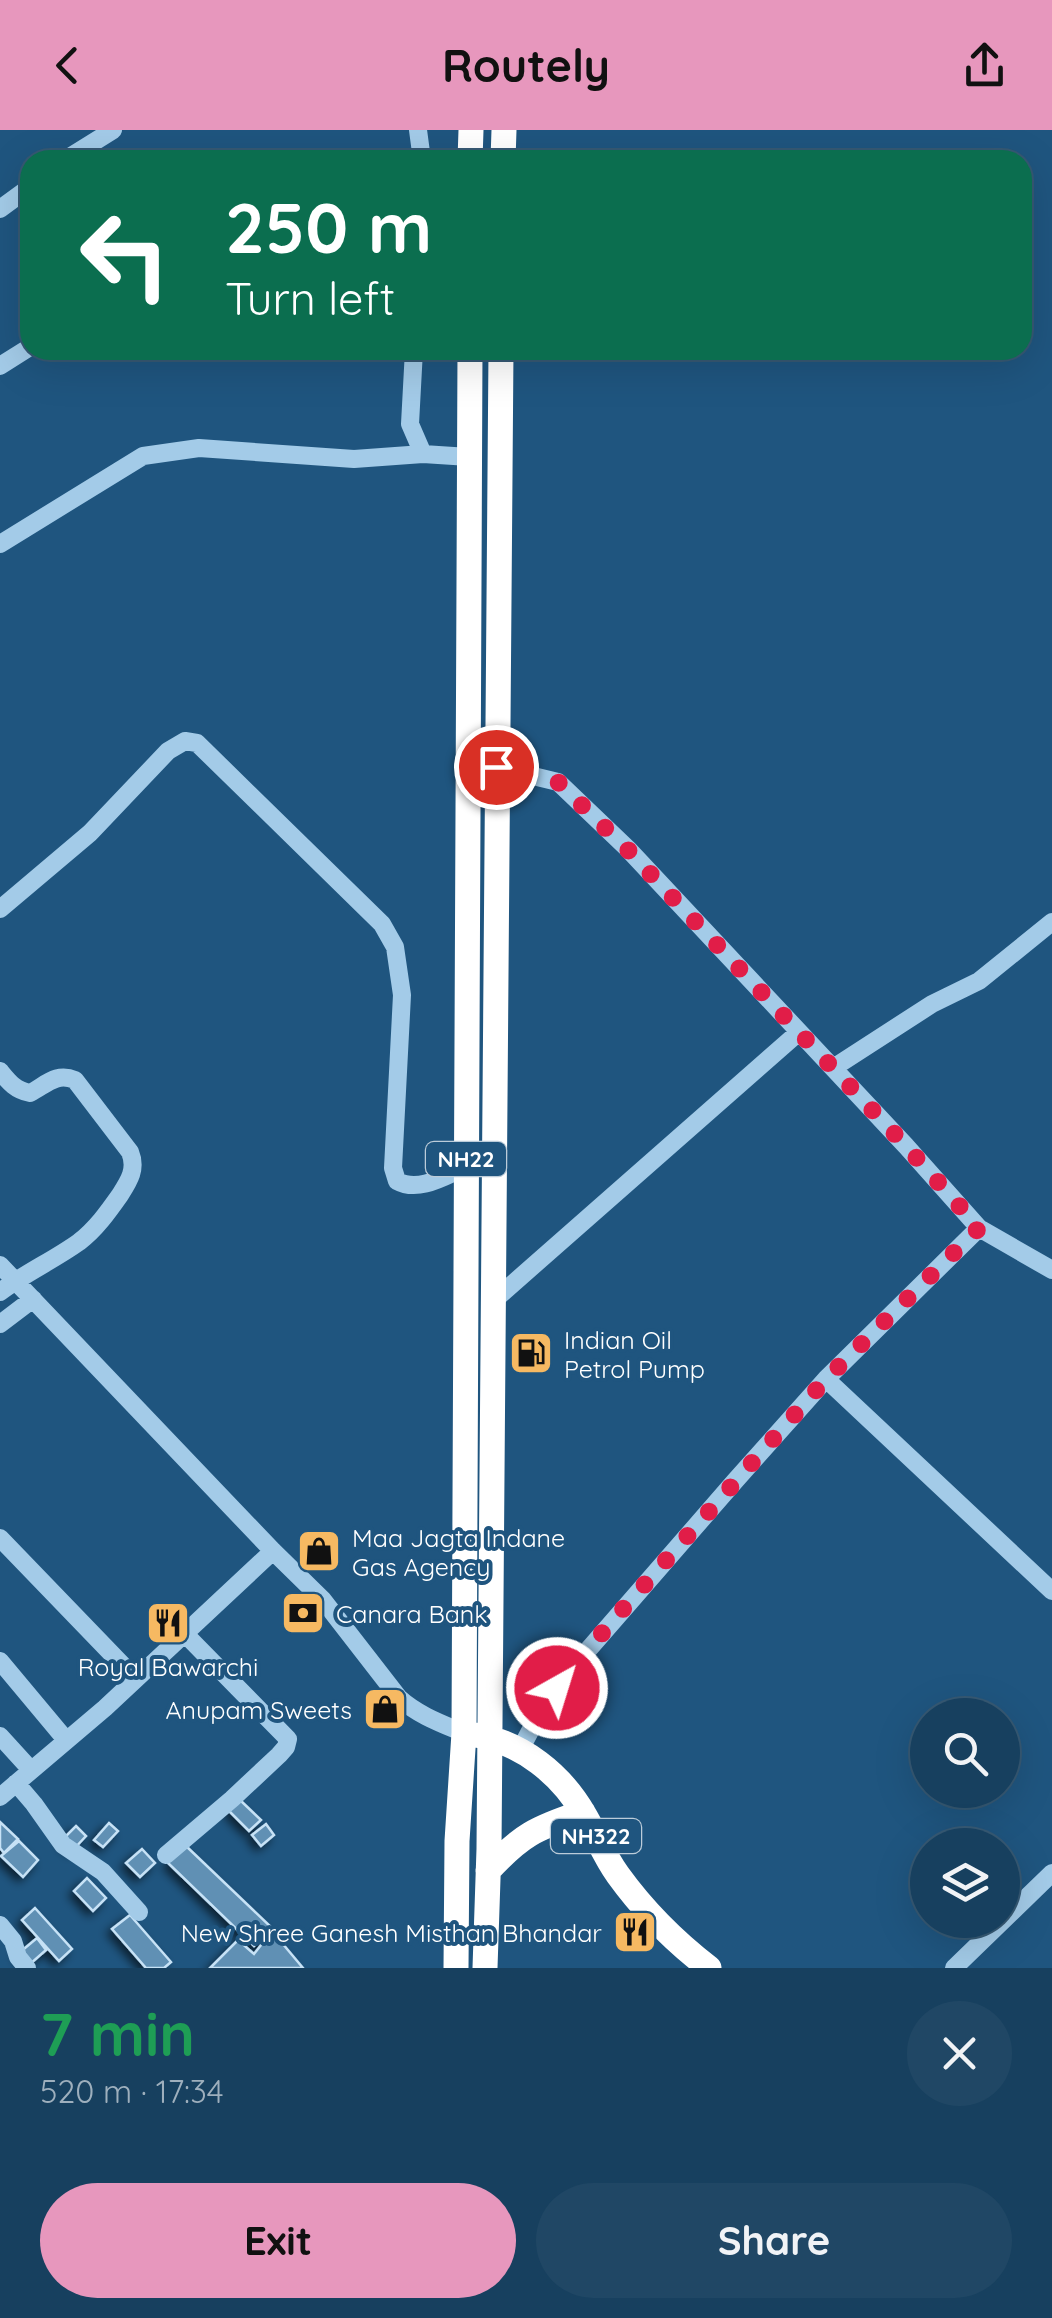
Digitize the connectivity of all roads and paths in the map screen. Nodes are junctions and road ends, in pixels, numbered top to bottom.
1 (114, 130) edge
2 (81, 150) edge
3 (20, 195) edge
4 (0, 210) edge
5 (413, 360) edge
6 (470, 360) edge
7 (501, 360) edge
8 (423, 454) junction
9 (469, 457) junction
10 (0, 544) edge
11 (496, 767) junction
12 (0, 909) edge
13 (1052, 922) edge
14 (799, 1032) junction
15 (833, 1068) junction
16 (0, 1072) edge
17 (466, 1167) junction
18 (979, 1228) junction
19 (0, 1265) edge
20 (1052, 1270) edge
21 (7, 1286) edge
22 (34, 1298) junction
23 (492, 1302) junction
24 (0, 1324) edge
25 (826, 1379) junction
26 (0, 1538) edge
27 (273, 1551) junction
28 (1052, 1591) edge
29 (184, 1634) junction
30 (0, 1661) edge
31 (136, 1679) junction
32 (476, 1735) junction
33 (0, 1736) edge
34 (66, 1740) junction
35 (519, 1752) junction
36 (31, 1770) junction
37 (16, 1784) junction
38 (0, 1796) edge
39 (584, 1812) junction
40 (166, 1855) dead end
41 (488, 1871) junction
42 (1052, 1873) edge
43 (139, 1912) dead end
44 (0, 1925) edge
45 (960, 1966) edge
46 (26, 1968) edge
47 (456, 1968) edge
48 (485, 1968) edge
49 (710, 1968) edge

1 - 2 street
3 - 4 street
5 - 8 street
6 - 9 highway, NH22
7 - 11 highway, NH22
8 - 9 street
8 - 10 street
9 - 17 highway, NH22
11 - 14 street
11 - 23 highway, NH22
12 - 17 street
13 - 15 street
14 - 15 street
14 - 23 street
15 - 18 street
16 - 21 street
17 - 32 highway, NH22
18 - 20 street
18 - 25 street
19 - 21 street
21 - 22 street
22 - 24 street
22 - 27 street
23 - 32 highway, NH22
25 - 28 street
25 - 35 street
26 - 31 street
27 - 29 street
27 - 32 street
29 - 31 street
29 - 40 street
30 - 34 street
31 - 34 street
32 - 35 highway, NH322
32 - 41 highway, NH22
32 - 47 highway, NH22
33 - 36 street
34 - 36 street
35 - 39 highway, NH322
36 - 37 street
37 - 38 street
37 - 43 street
39 - 41 highway
39 - 49 highway, NH322
41 - 48 highway, NH22
42 - 45 street
44 - 46 street

